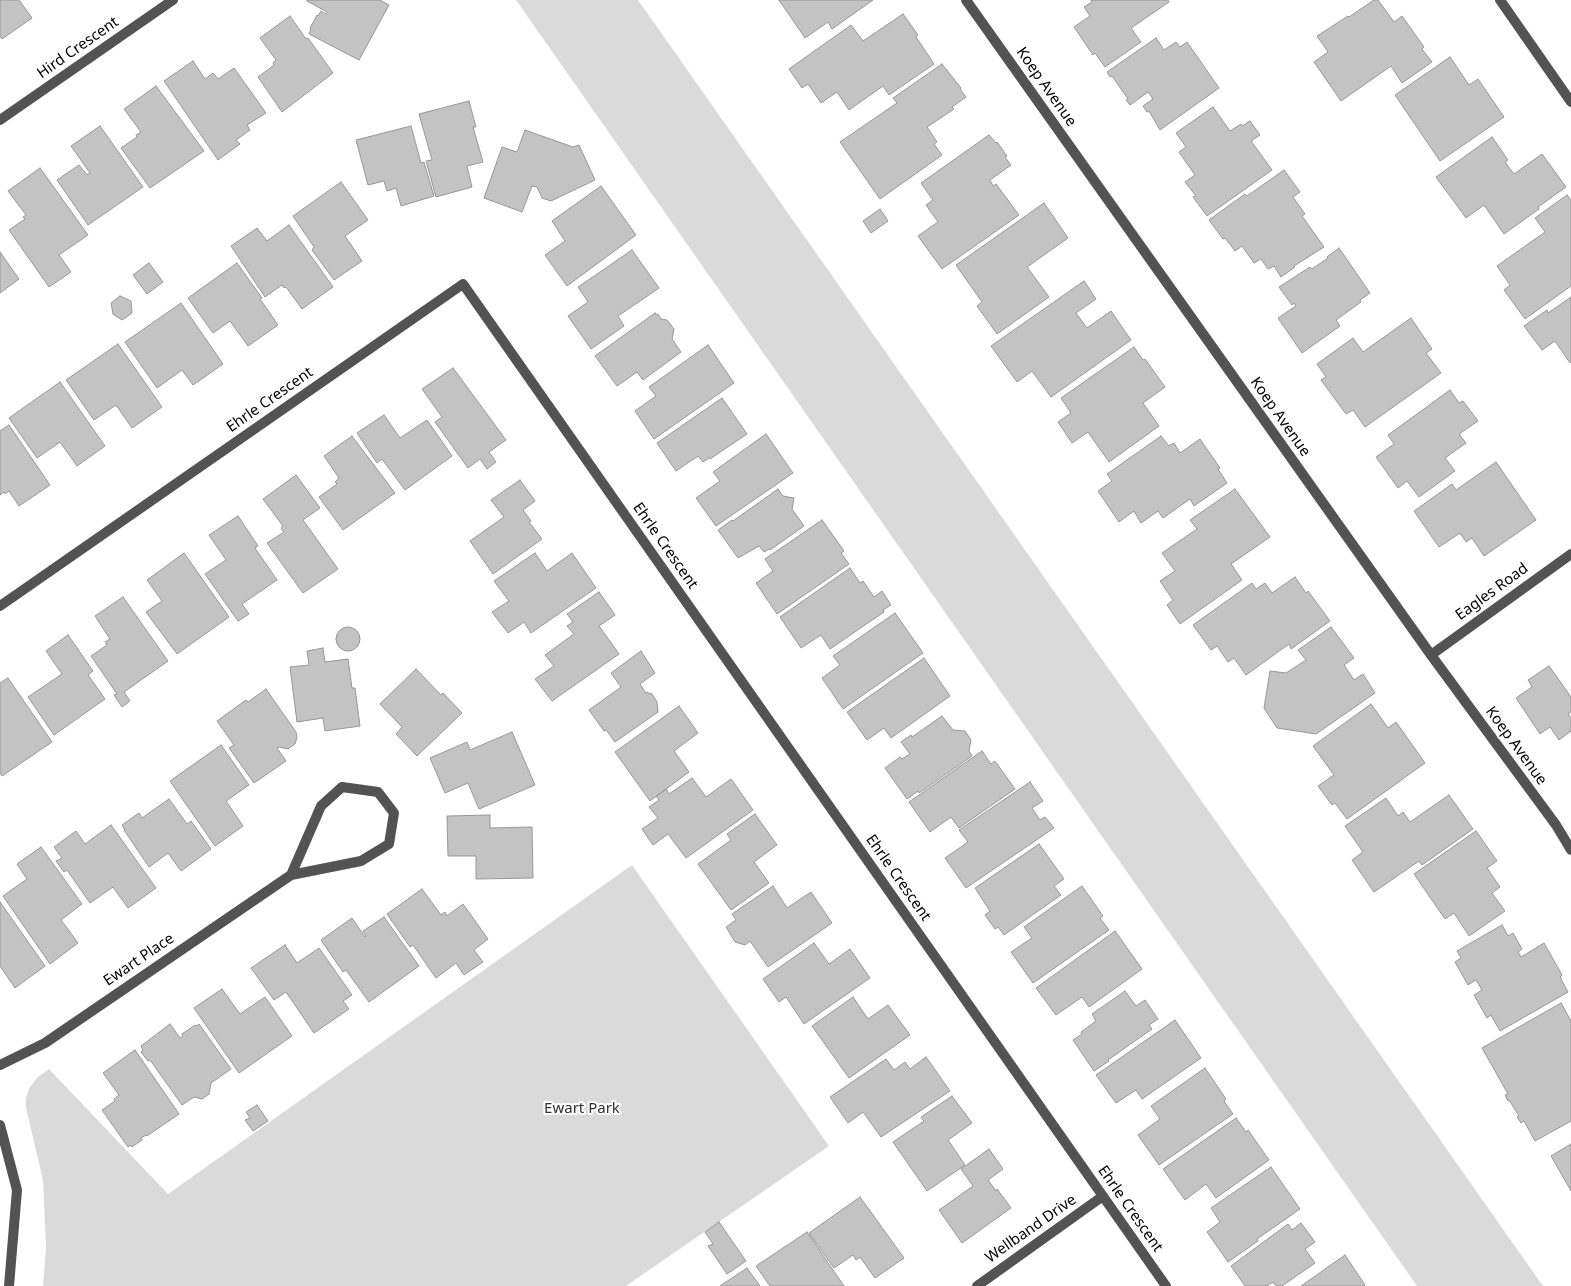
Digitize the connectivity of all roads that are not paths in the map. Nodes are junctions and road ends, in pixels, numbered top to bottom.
1 (174, 0) edge
2 (966, 0) edge
3 (1500, 0) edge
4 (1571, 102) edge
5 (0, 120) edge
6 (1571, 554) edge
7 (0, 606) edge
8 (1432, 655) junction
9 (1571, 850) edge
10 (291, 874) junction
11 (0, 1065) edge
12 (0, 1125) edge
13 (1103, 1196) junction
14 (9, 1286) edge
15 (977, 1286) edge
16 (1166, 1286) edge

1 - 5 street, Hird Crescent
2 - 8 street, Koep Avenue
3 - 4 street
6 - 8 street, Eagles Road
7 - 13 street, Ehrle Crescent
8 - 9 street, Koep Avenue
10 - 10 street, Ewart Place
10 - 11 street, Ewart Place
12 - 14 street
13 - 15 street, Wellband Drive
13 - 16 street, Ehrle Crescent

